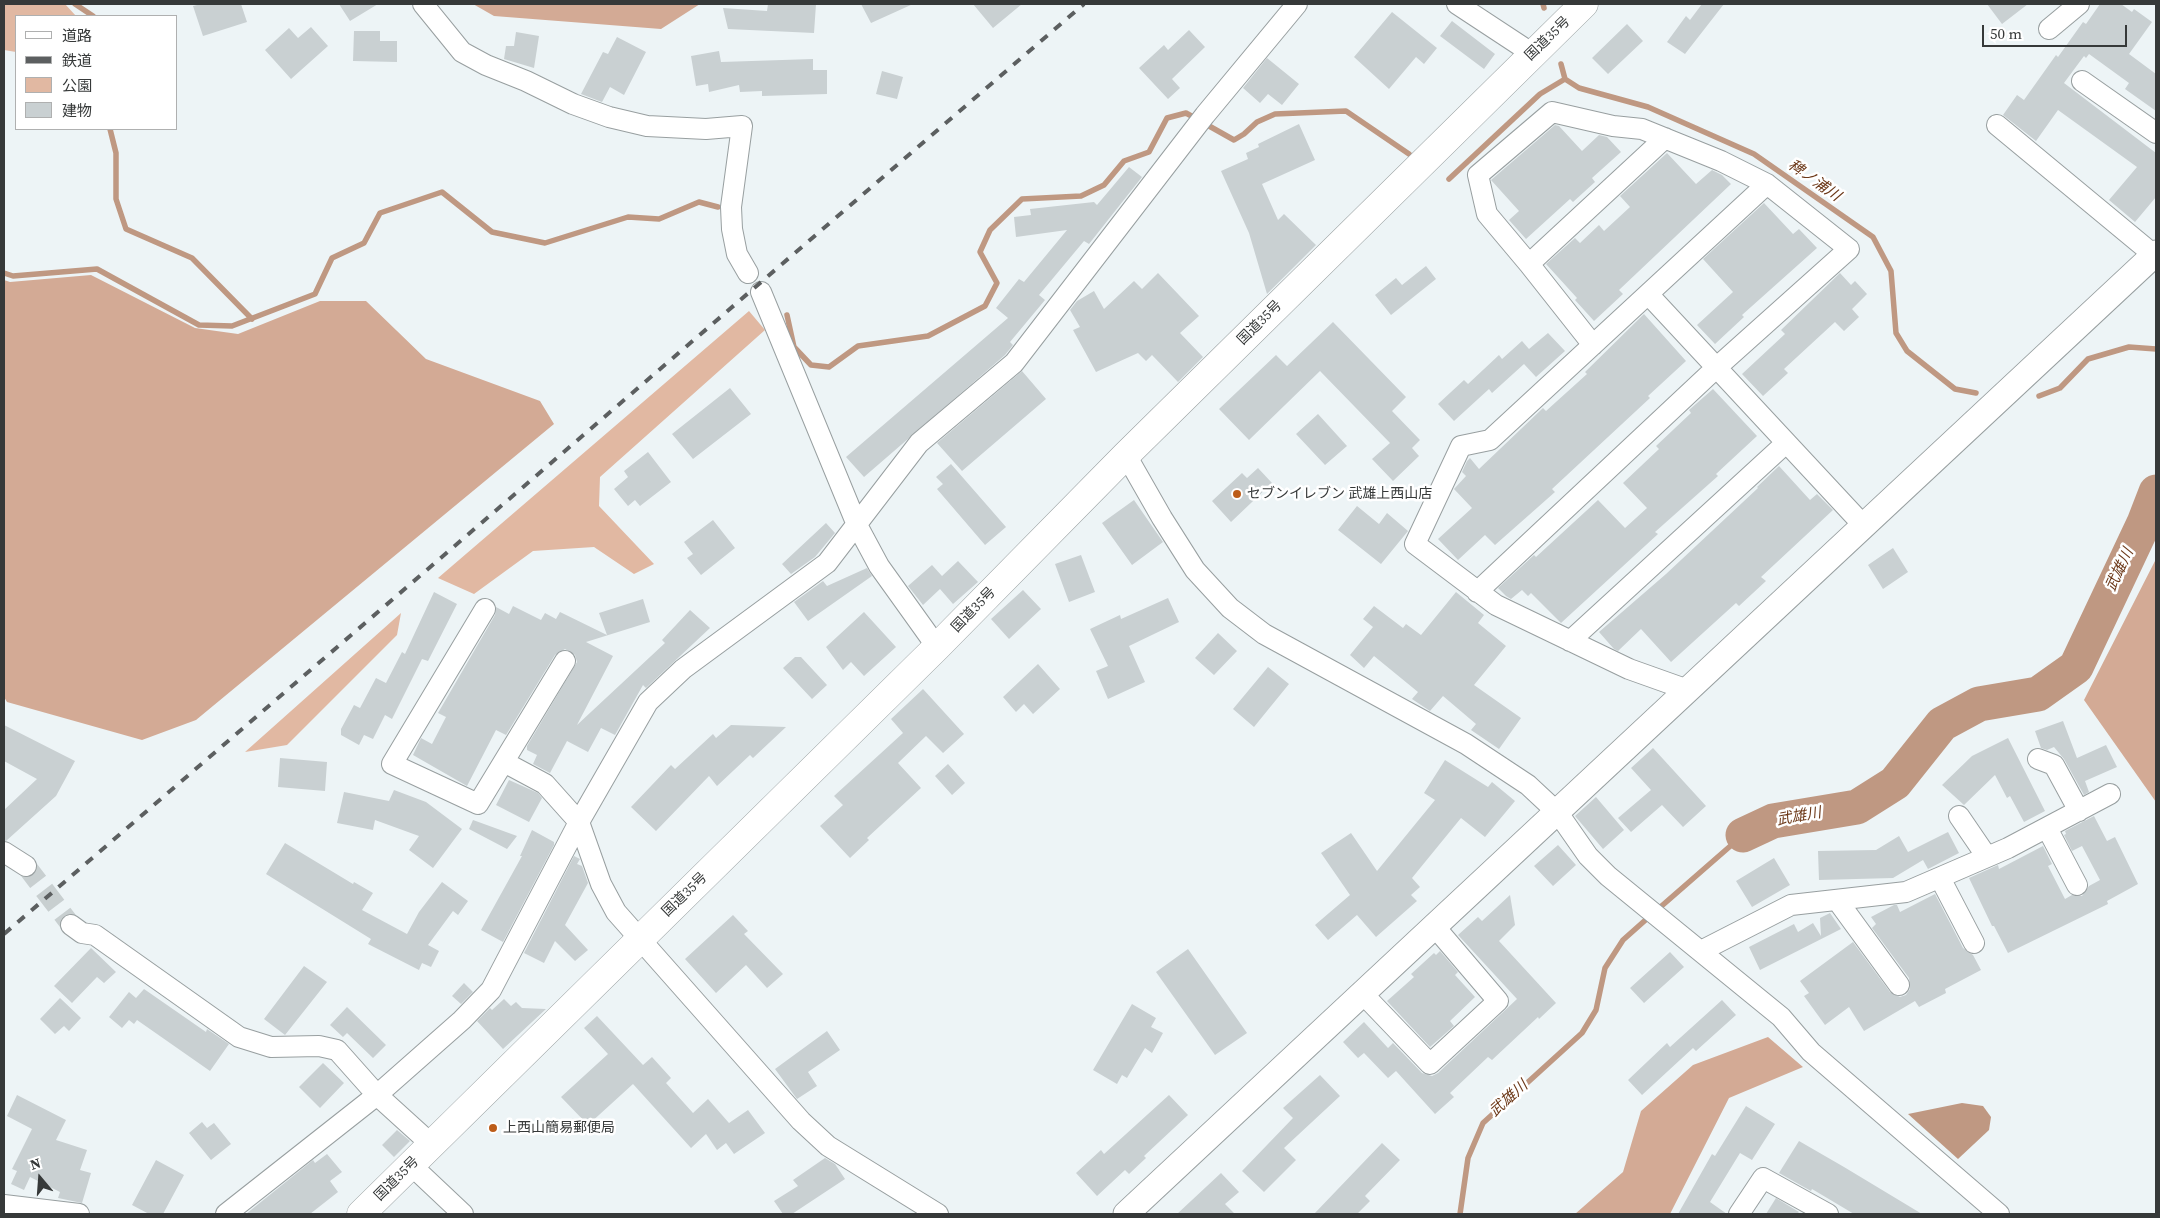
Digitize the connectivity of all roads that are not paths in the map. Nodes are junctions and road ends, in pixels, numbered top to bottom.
1 (423, 4) edge
2 (1297, 4) edge
3 (1457, 4) edge
4 (1584, 4) edge
5 (2079, 4) edge
6 (2049, 29) dead end
7 (1533, 54) junction
8 (2082, 81) dead end
9 (1997, 125) dead end
10 (2156, 133) edge
11 (1665, 138) junction
12 (1767, 184) junction
13 (2155, 254) edge
14 (1529, 264) junction
15 (748, 273) dead end
16 (761, 292) dead end
17 (1648, 294) junction
18 (1593, 344) junction
19 (1716, 368) junction
20 (1786, 443) junction
21 (1126, 455) junction
22 (857, 525) junction
23 (1864, 526) junction
24 (1476, 592) junction
25 (485, 609) dead end
26 (1570, 641) junction
27 (937, 647) junction
28 (565, 661) dead end
29 (1688, 690) junction
30 (2038, 759) dead end
31 (504, 762) junction
32 (2110, 794) dead end
33 (2079, 811) junction
34 (1558, 813) junction
35 (1959, 816) dead end
36 (579, 822) junction
37 (2047, 828) junction
38 (4, 852) edge
39 (1987, 857) junction
40 (26, 866) tunnel mouth
41 (1940, 878) junction
42 (2077, 885) dead end
43 (1837, 900) junction
44 (71, 926) tunnel mouth
45 (1435, 927) junction
46 (641, 938) junction
47 (1974, 943) dead end
48 (1701, 951) junction
49 (1899, 985) dead end
50 (1363, 994) junction
51 (377, 1095) junction
52 (431, 1144) junction
53 (411, 1165) junction
54 (4, 1205) edge
55 (79, 1214) edge
56 (226, 1214) edge
57 (361, 1214) edge
58 (463, 1214) edge
59 (938, 1214) edge
60 (1126, 1214) edge
61 (1739, 1214) edge
62 (1828, 1214) edge
63 (1999, 1214) edge

1 - 15 street
2 - 22 street
3 - 7 street
4 - 7 highway, 国道35号
5 - 6 street
7 - 21 highway, 国道35号
8 - 10 street
9 - 13 street
11 - 12 street
11 - 14 street
11 - 14 street
12 - 17 street
12 - 19 street
13 - 23 street
14 - 18 street
16 - 22 street
17 - 18 street
17 - 19 street
18 - 24 street
19 - 20 street
19 - 24 street
20 - 23 street
20 - 26 street
21 - 27 highway, 国道35号
21 - 34 street
22 - 27 street
22 - 36 street
23 - 29 street
24 - 26 street
25 - 31 street
26 - 29 street
27 - 46 highway, 国道35号
28 - 31 street
29 - 34 street
30 - 33 street
31 - 36 street
32 - 33 street
33 - 37 street
34 - 45 street
34 - 48 street
35 - 39 street
36 - 46 street
36 - 51 street
37 - 39 street
37 - 42 street
38 - 40 street
39 - 41 street
41 - 43 street
41 - 47 street
43 - 48 street
43 - 49 street
44 - 51 street
45 - 50 street
45 - 50 street
46 - 52 highway, 国道35号
46 - 59 street
48 - 63 street
50 - 60 street
51 - 52 street
51 - 56 street
52 - 53 highway, 国道35号
53 - 57 highway, 国道35号
53 - 58 street
54 - 55 street
61 - 62 street

